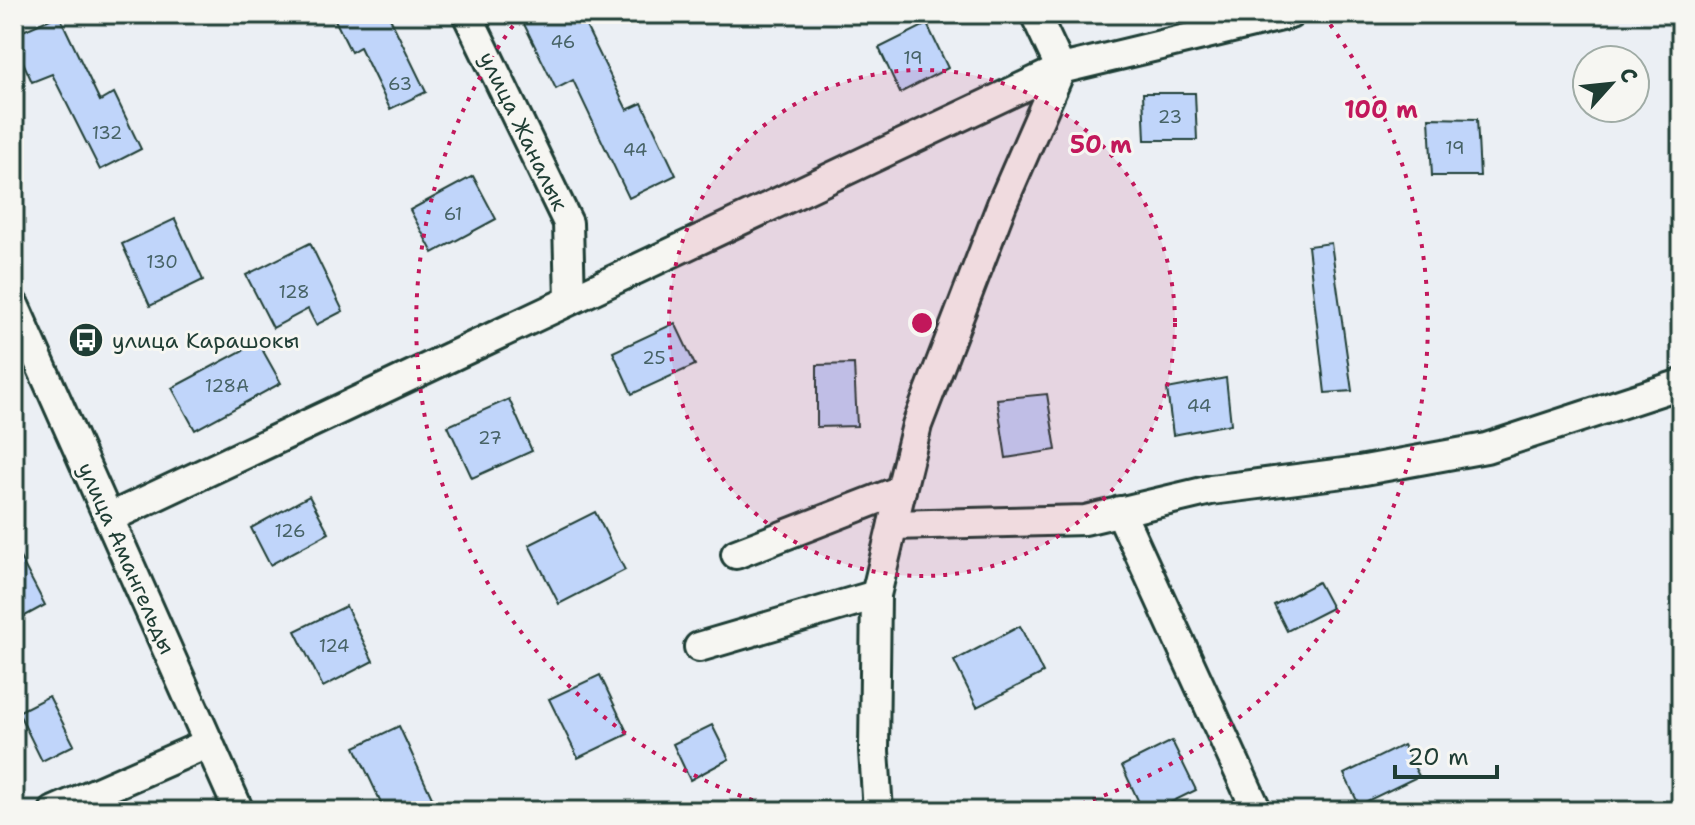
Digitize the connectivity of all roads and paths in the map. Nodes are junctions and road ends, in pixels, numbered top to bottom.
1 (467, 14) edge
2 (1035, 14) edge
3 (1290, 14) edge
4 (1061, 69) junction
5 (570, 300) junction
6 (14, 305) edge
7 (1681, 384) edge
8 (901, 490) junction
9 (1120, 511) junction
10 (109, 518) junction
11 (893, 525) junction
12 (736, 554) dead end
13 (876, 595) junction
14 (699, 647) dead end
15 (209, 743) junction
16 (54, 811) edge
17 (239, 811) edge
18 (878, 811) edge
19 (1257, 811) edge

1 - 5 street, улица Жаналык
2 - 4 street
3 - 4 street
4 - 5 street
4 - 8 street
5 - 10 street
6 - 10 street, улица Амангельды
7 - 9 street
8 - 11 street
8 - 12 street
9 - 11 street
9 - 19 street
10 - 15 street, улица Амангельды
11 - 13 street
13 - 14 street
13 - 18 street
15 - 16 street
15 - 17 street, улица Амангельды

